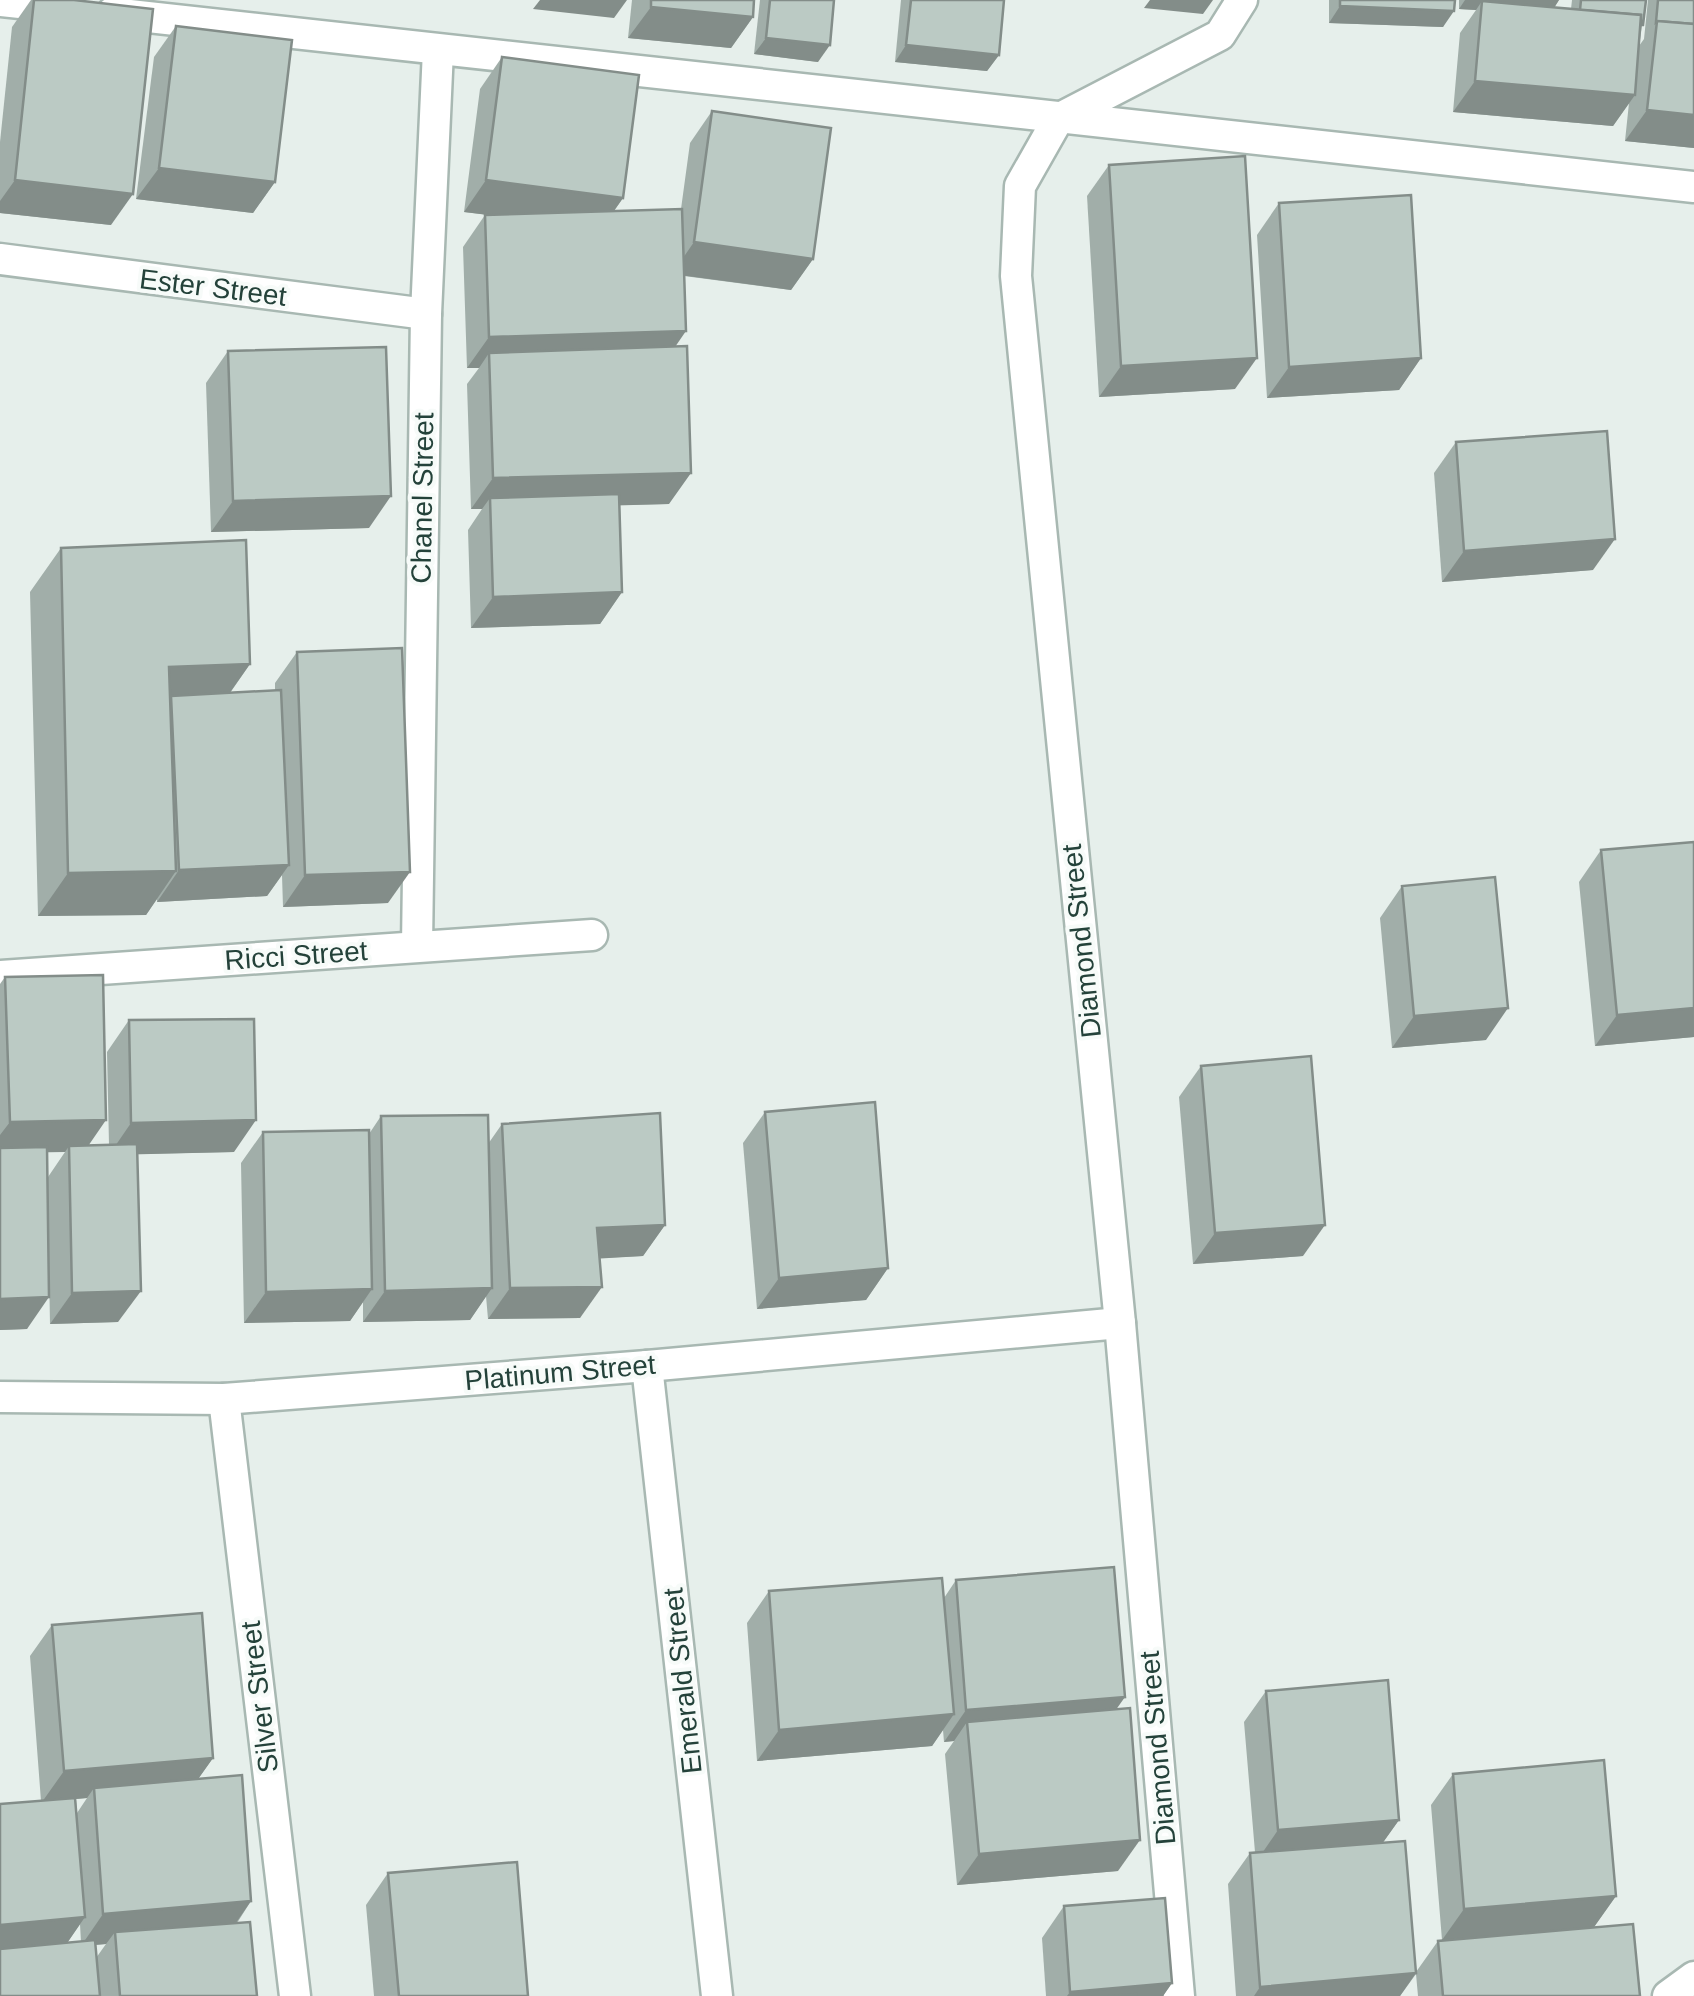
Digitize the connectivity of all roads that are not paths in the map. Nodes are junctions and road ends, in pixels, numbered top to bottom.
1 (1242, 0) edge
2 (0, 1) edge
3 (438, 50) junction
4 (1058, 118) junction
5 (1694, 187) edge
6 (0, 259) edge
7 (426, 314) junction
8 (592, 935) dead end
9 (416, 946) junction
10 (0, 976) edge
11 (1120, 1323) junction
12 (648, 1366) junction
13 (0, 1397) edge
14 (224, 1399) junction
15 (1694, 1977) edge
16 (1668, 1995) edge
17 (295, 1996) edge
18 (718, 1996) edge
19 (1179, 1996) edge

1 - 4 street
2 - 3 street
3 - 4 street
3 - 7 street, Chanel Street
4 - 5 street
4 - 11 street, Diamond Street
6 - 7 street, Ester Street
7 - 9 street, Chanel Street
8 - 9 street, Ricci Street
9 - 10 street, Ricci Street
11 - 12 street, Platinum Street
11 - 19 street, Diamond Street
12 - 14 street, Platinum Street
12 - 18 street, Emerald Street
13 - 14 street, Platinum Street
14 - 17 street, Silver Street
15 - 16 street

